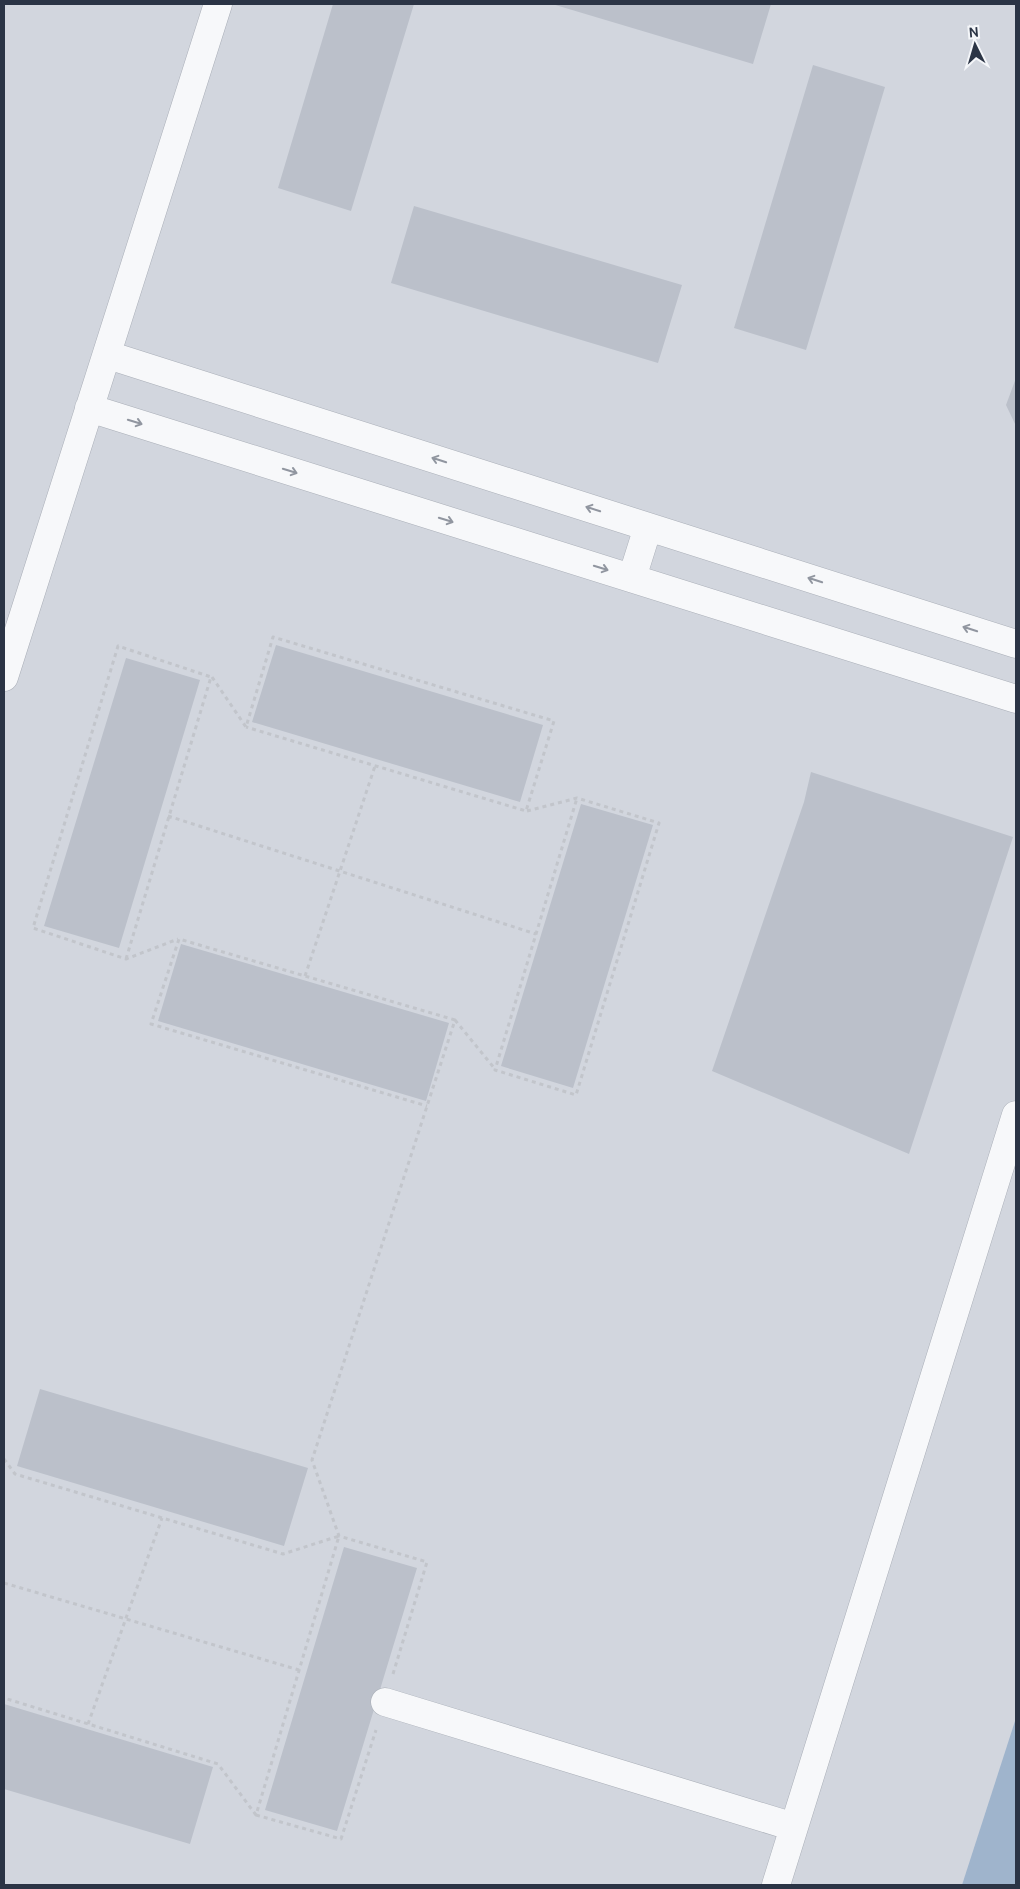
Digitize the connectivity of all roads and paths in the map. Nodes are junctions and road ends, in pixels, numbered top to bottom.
1 (218, 4) edge
2 (108, 355) junction
3 (89, 408) junction
4 (648, 527) junction
5 (632, 578) junction
6 (1016, 644) edge
7 (4, 677) edge
8 (211, 677) junction
9 (1016, 699) edge
10 (246, 727) junction
11 (376, 766) junction
12 (578, 798) junction
13 (526, 811) junction
14 (168, 816) junction
15 (340, 873) junction
16 (536, 934) junction
17 (179, 939) junction
18 (126, 959) junction
19 (306, 976) junction
20 (455, 1020) junction
21 (495, 1070) junction
22 (427, 1106) junction
23 (1016, 1115) edge
24 (4, 1460) edge
25 (162, 1518) junction
26 (340, 1536) junction
27 (4, 1582) edge
28 (125, 1618) junction
29 (299, 1670) junction
30 (4, 1698) edge
31 (385, 1702) dead end
32 (88, 1724) junction
33 (794, 1827) junction
34 (776, 1885) edge

1 - 2 street
2 - 3 street
4 -> 2 street
3 -> 5 street
3 - 7 street
4 - 5 street
6 -> 4 street
5 - 9 street
8 - 10 path
8 - 14 path
8 - 18 path
10 - 11 path
10 - 13 path
11 - 13 path
11 - 15 path
12 - 13 path
12 - 16 path
12 - 21 path
14 - 15 path
14 - 18 path
15 - 16 path
15 - 19 path
16 - 21 path
17 - 18 path
17 - 19 path
17 - 22 path
19 - 20 path
20 - 21 path
20 - 22 path
22 - 26 path
23 - 33 street
24 - 25 path
25 - 26 path
25 - 28 path
26 - 29 path
27 - 28 path
28 - 29 path
28 - 32 path
29 - 32 path
30 - 32 path
31 - 33 street
33 - 34 street

